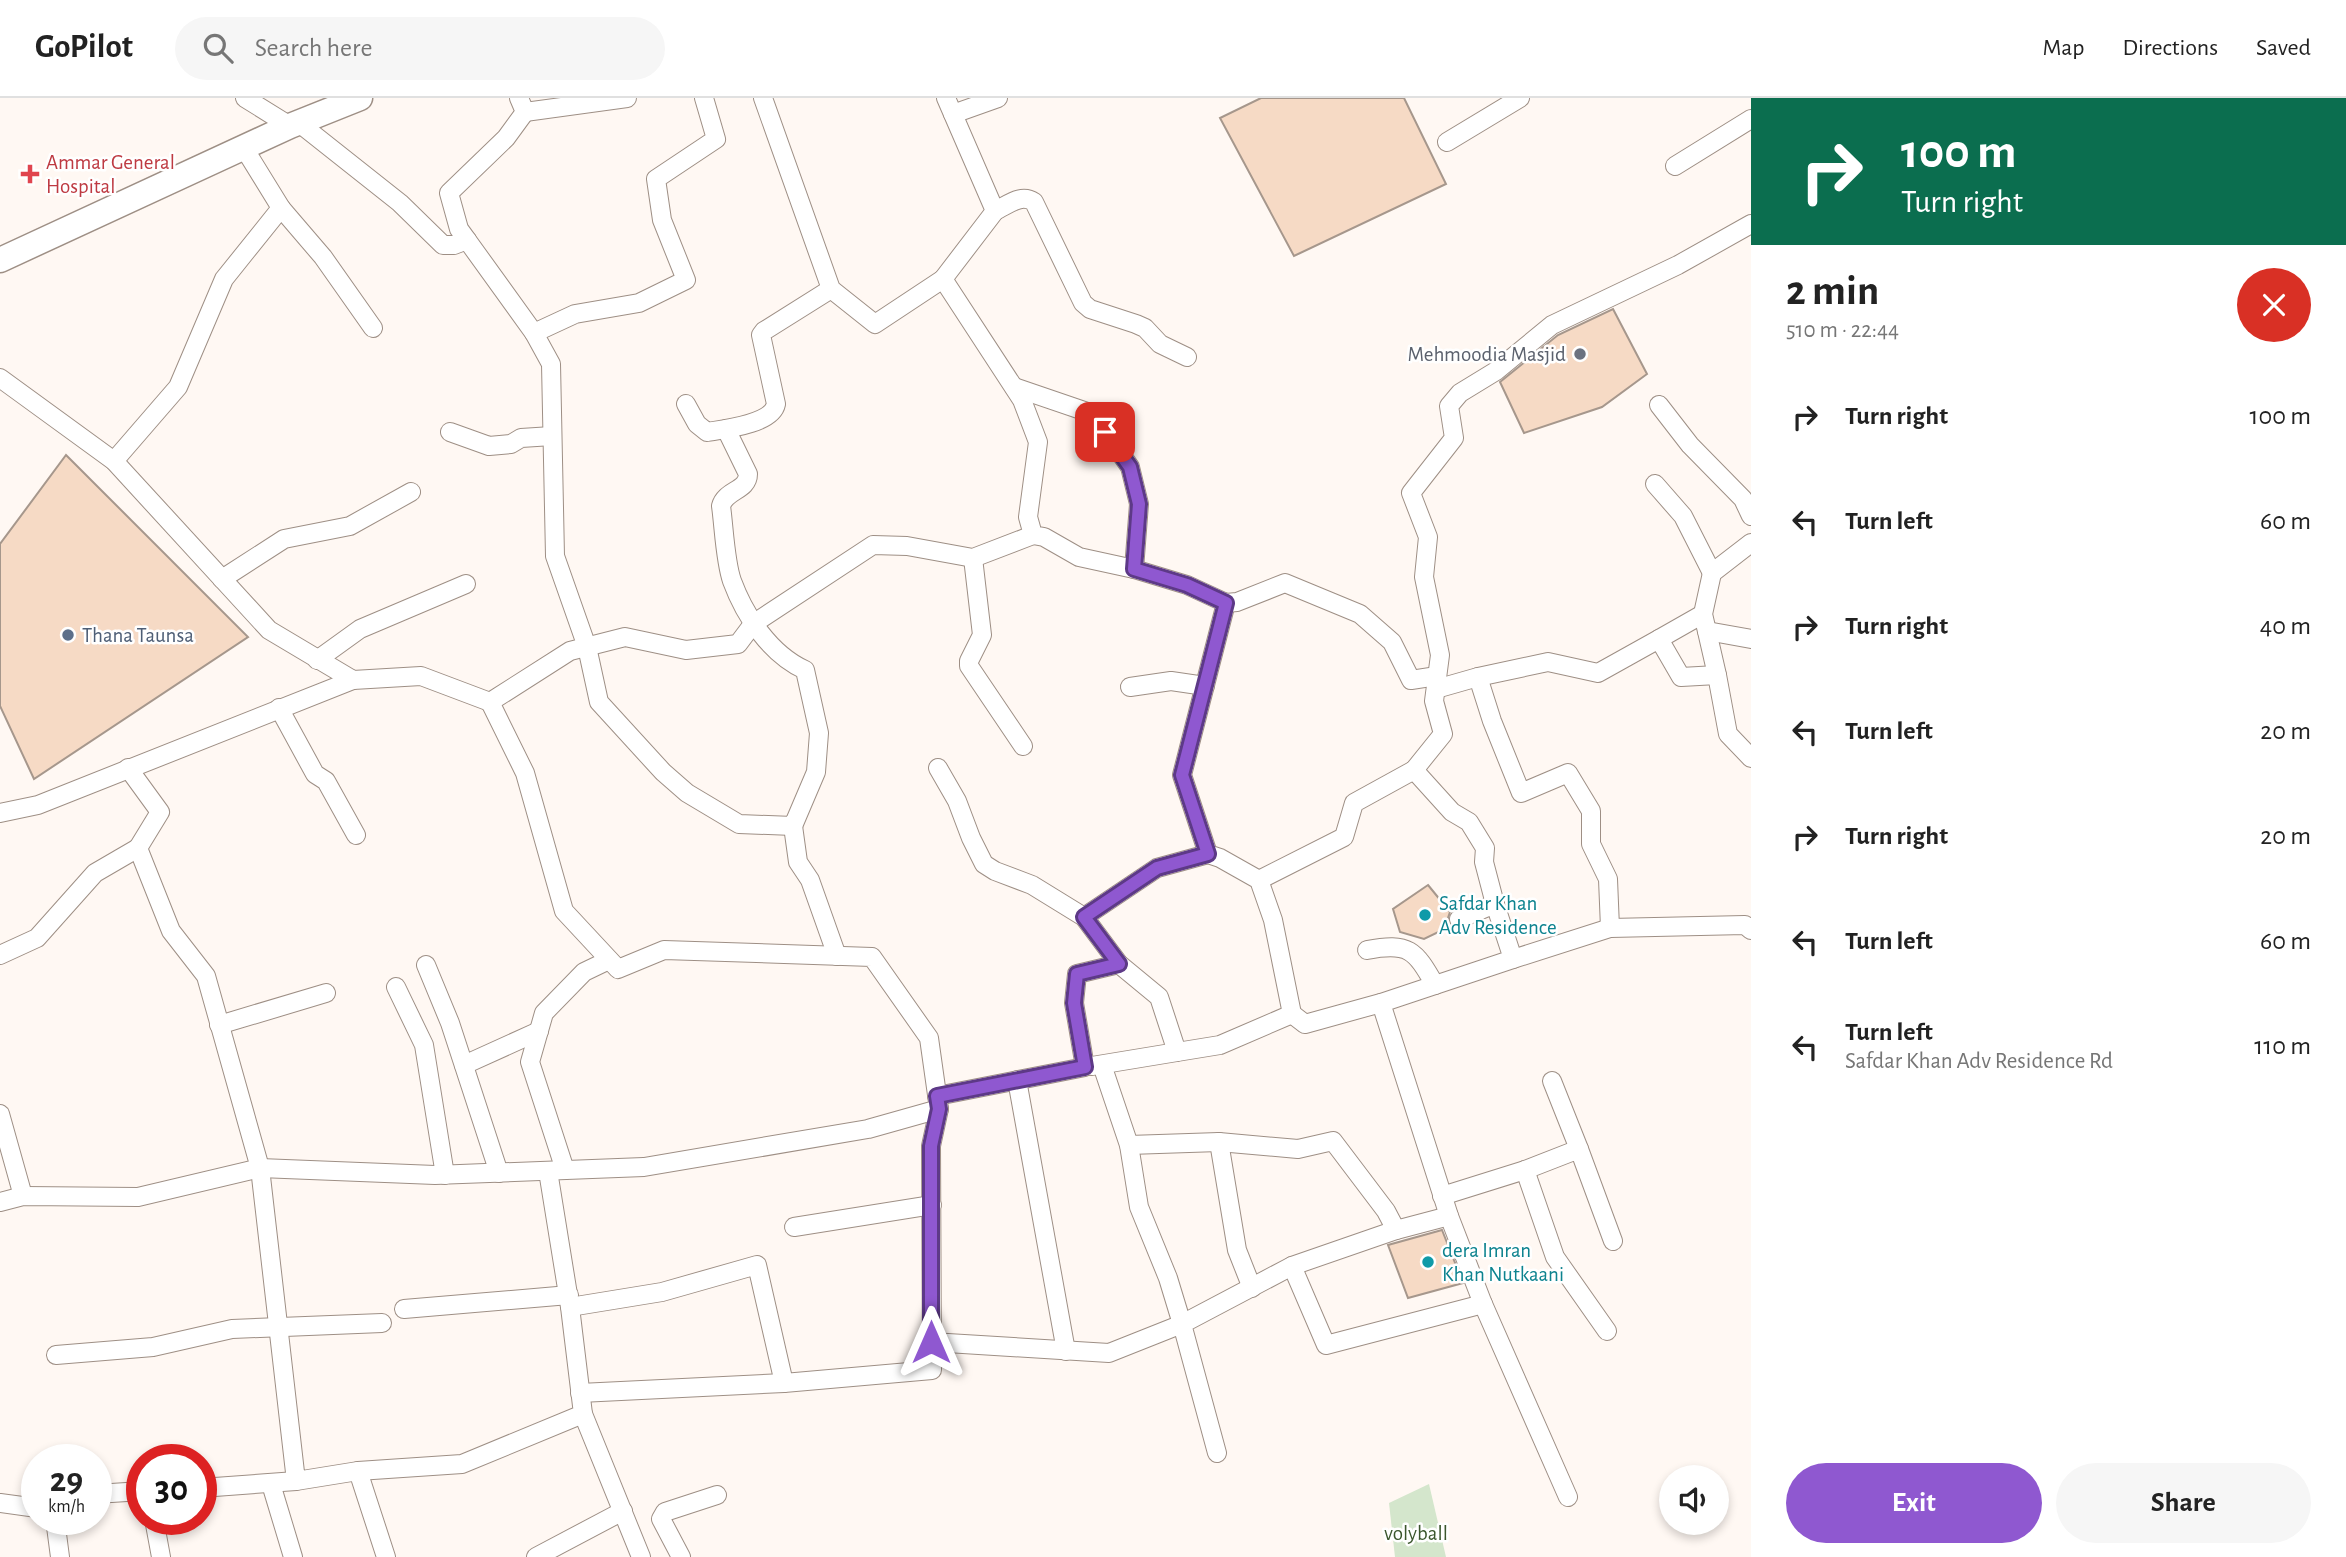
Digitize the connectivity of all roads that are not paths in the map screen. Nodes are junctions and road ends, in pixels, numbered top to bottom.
1 (244, 98) edge
2 (360, 98) edge
3 (627, 98) edge
4 (704, 98) edge
5 (763, 98) edge
6 (999, 98) edge
7 (1520, 98) edge
8 (321, 105) edge
9 (522, 105) edge
10 (949, 106) edge
11 (1751, 118) edge
12 (295, 125) junction
13 (1447, 142) dead end
14 (244, 148) junction
15 (1675, 166) dead end
16 (281, 208) junction
17 (995, 212) junction
18 (1751, 224) edge
19 (467, 240) junction
20 (0, 260) edge
21 (943, 279) junction
22 (831, 289) junction
23 (373, 328) dead end
24 (534, 332) junction
25 (1187, 356) dead end
26 (0, 378) edge
27 (1014, 387) junction
28 (686, 404) dead end
29 (1660, 405) dead end
30 (726, 429) junction
31 (450, 432) dead end
32 (552, 436) junction
33 (114, 461) junction
34 (1655, 484) dead end
35 (411, 492) dead end
36 (1751, 516) edge
37 (1033, 534) junction
38 (1751, 542) edge
39 (973, 558) junction
40 (1134, 569) junction
41 (1712, 573) junction
42 (222, 579) junction
43 (466, 583) dead end
44 (1226, 603) junction
45 (1705, 622) junction
46 (753, 624) junction
47 (1659, 639) junction
48 (1751, 639) edge
49 (587, 647) junction
50 (317, 660) junction
51 (1717, 676) junction
52 (1478, 677) junction
53 (353, 680) junction
54 (1436, 683) junction
55 (1205, 686) junction
56 (1130, 687) dead end
57 (490, 702) junction
58 (279, 708) junction
59 (1023, 746) dead end
60 (1751, 758) edge
61 (128, 768) junction
62 (937, 768) dead end
63 (1414, 770) junction
64 (0, 813) edge
65 (793, 826) junction
66 (356, 835) dead end
67 (138, 848) junction
68 (1208, 854) junction
69 (1259, 880) junction
70 (1495, 904) junction
71 (1084, 917) junction
72 (1459, 919) dead end
73 (1610, 928) junction
74 (1751, 930) edge
75 (1367, 950) dead end
76 (0, 955) edge
77 (837, 956) junction
78 (1513, 959) junction
79 (609, 960) junction
80 (1119, 964) junction
81 (426, 965) dead end
82 (1435, 985) junction
83 (396, 987) dead end
84 (326, 993) dead end
85 (1381, 1003) junction
86 (1292, 1014) junction
87 (219, 1025) junction
88 (539, 1031) junction
89 (1177, 1052) junction
90 (464, 1065) junction
91 (1094, 1066) junction
92 (1017, 1080) junction
93 (1552, 1081) dead end
94 (938, 1102) junction
95 (0, 1114) edge
96 (1219, 1142) junction
97 (1129, 1145) junction
98 (1579, 1149) junction
99 (260, 1168) junction
100 (1525, 1170) junction
101 (557, 1171) junction
102 (499, 1173) junction
103 (445, 1175) junction
104 (23, 1196) junction
105 (1442, 1196) junction
106 (0, 1202) edge
107 (932, 1205) junction
108 (1449, 1216) junction
109 (794, 1227) dead end
110 (1396, 1230) junction
111 (1613, 1241) dead end
112 (1292, 1266) junction
113 (1252, 1288) junction
114 (569, 1301) junction
115 (1483, 1304) junction
116 (404, 1309) dead end
117 (382, 1323) dead end
118 (1182, 1324) junction
119 (279, 1326) junction
120 (1607, 1331) dead end
121 (931, 1342) junction
122 (1066, 1351) junction
123 (56, 1355) dead end
124 (784, 1383) junction
125 (580, 1393) junction
126 (583, 1414) junction
127 (1217, 1452) dead end
128 (358, 1471) junction
129 (296, 1481) junction
130 (271, 1484) junction
131 (217, 1487) edge
132 (718, 1495) dead end
133 (1568, 1497) dead end
134 (0, 1503) edge
135 (21, 1506) edge
136 (623, 1511) junction
137 (57, 1535) edge
138 (157, 1535) edge
139 (60, 1557) edge
140 (161, 1557) edge
141 (293, 1557) edge
142 (386, 1557) edge
143 (536, 1557) edge
144 (641, 1557) edge
145 (681, 1557) edge

1 - 12 street
2 - 8 main road
3 - 9 street
4 - 24 street
5 - 22 street
6 - 10 street
7 - 13 street
8 - 12 main road
9 - 19 street
10 - 17 street
11 - 15 street
12 - 14 main road
12 - 19 street
14 - 16 street
14 - 20 main road
16 - 23 street
16 - 33 street
17 - 21 street
17 - 25 street
18 - 54 street
19 - 24 street
21 - 22 street
21 - 27 street
22 - 30 street
24 - 32 street
26 - 33 street
27 - 37 street
27 - 40 street
28 - 30 street
29 - 36 street
30 - 46 street
31 - 32 street
32 - 49 street
33 - 42 street
34 - 41 street
35 - 42 street
37 - 39 street
37 - 40 street
38 - 41 street
39 - 46 street
39 - 59 street
40 - 44 street
41 - 45 street
42 - 50 street
43 - 50 street
44 - 54 street
44 - 55 street
45 - 47 street
45 - 48 street
45 - 51 street
46 - 49 street
46 - 65 street
47 - 51 street
47 - 52 street
49 - 57 street
49 - 65 street
50 - 53 street
51 - 60 street
52 - 54 street
52 - 73 street
53 - 57 street
53 - 58 street
54 - 63 street
55 - 56 street
55 - 68 street
57 - 79 street
58 - 61 street
58 - 66 street
61 - 64 street
61 - 67 street
62 - 71 street
63 - 69 street
63 - 70 street
65 - 77 street
67 - 76 street
67 - 87 street
68 - 69 street
68 - 71 street
69 - 86 street
70 - 72 street
70 - 78 street
71 - 80 street
73 - 74 street
73 - 78 street
75 - 82 street
77 - 79 street
77 - 94 street
78 - 82 street
79 - 88 street
80 - 89 street
80 - 91 street
81 - 90 street
82 - 85 street
83 - 103 street
84 - 87 street
85 - 86 street
85 - 105 street
86 - 89 street
87 - 99 street
88 - 90 street
88 - 101 street
89 - 91 street
90 - 102 street
91 - 92 street
91 - 97 street
92 - 94 street
92 - 122 street
93 - 98 street
94 - 101 street
94 - 107 street
95 - 104 street
96 - 97 street
96 - 110 street
96 - 113 street
97 - 118 street
98 - 100 street
98 - 111 street
99 - 103 street
99 - 104 street
99 - 119 street
100 - 105 street
100 - 120 street
101 - 102 street
101 - 114 street
102 - 103 street
104 - 106 street
105 - 108 street
107 - 109 street
107 - 121 street
108 - 110 street
108 - 115 street
110 - 112 street
112 - 113 street
112 - 115 street
113 - 118 street
114 - 116 street
114 - 124 street
114 - 125 street
115 - 133 street
117 - 119 street
118 - 122 street
118 - 127 street
119 - 123 street
119 - 129 street
121 - 122 street
121 - 124 street
124 - 125 street
125 - 126 street
126 - 128 street
126 - 136 street
128 - 129 street
128 - 142 street
129 - 130 street
130 - 131 street
130 - 141 street
132 - 145 street
134 - 135 street
136 - 143 street
136 - 144 street
137 - 139 street
138 - 140 street

